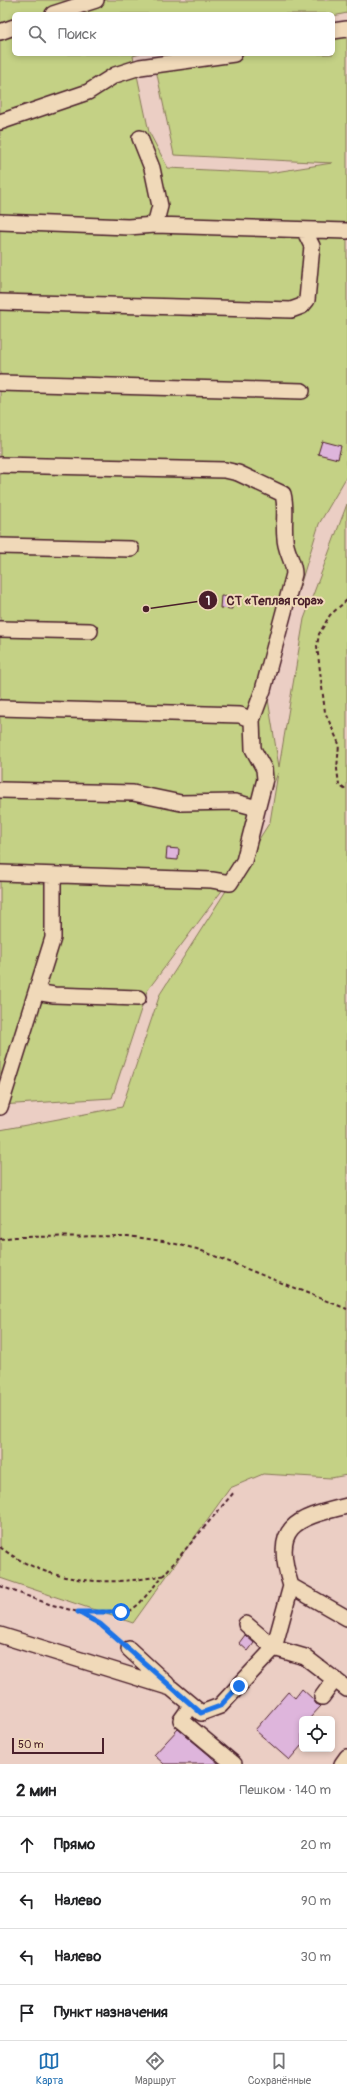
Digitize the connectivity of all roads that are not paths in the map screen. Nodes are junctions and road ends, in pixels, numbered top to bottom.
1 (96, 0) edge
2 (59, 12) edge
3 (12, 28) edge
4 (347, 29) edge
5 (0, 32) edge
6 (335, 32) edge
7 (220, 56) edge
8 (0, 122) edge
9 (140, 138) dead end
10 (0, 222) edge
11 (155, 226) junction
12 (304, 230) junction
13 (347, 231) edge
14 (0, 302) edge
15 (0, 383) edge
16 (302, 391) dead end
17 (0, 465) edge
18 (0, 546) edge
19 (131, 549) dead end
20 (0, 629) edge
21 (90, 631) dead end
22 (0, 708) edge
23 (252, 720) junction
24 (0, 790) edge
25 (257, 808) junction
26 (0, 873) edge
27 (53, 875) junction
28 (36, 992) junction
29 (138, 998) dead end
30 (0, 1107) edge
31 (347, 1506) edge
32 (291, 1586) junction
33 (347, 1618) edge
34 (246, 1624) dead end
35 (0, 1635) edge
36 (274, 1648) junction
37 (129, 1649) road end
38 (335, 1679) junction
39 (171, 1688) junction
40 (347, 1689) edge
41 (322, 1697) dead end
42 (191, 1706) junction
43 (347, 1757) edge
44 (234, 1764) edge
45 (342, 1764) edge

1 - 2 lane
3 - 5 lane
4 - 6 lane
7 - 8 lane
9 - 11 lane
10 - 11 lane
11 - 12 lane
12 - 13 lane
12 - 14 lane
15 - 16 lane
17 - 23 lane
18 - 19 lane
20 - 21 lane
22 - 23 lane
23 - 25 lane
24 - 25 lane
25 - 27 lane
26 - 27 lane
27 - 28 lane
28 - 29 lane
28 - 30 lane
31 - 32 lane
32 - 33 lane
32 - 36 lane
34 - 36 lane
35 - 39 lane
36 - 38 lane
36 - 42 lane
37 - 39 lane
38 - 40 lane
38 - 41 lane
39 - 42 lane
42 - 44 lane
43 - 45 lane

